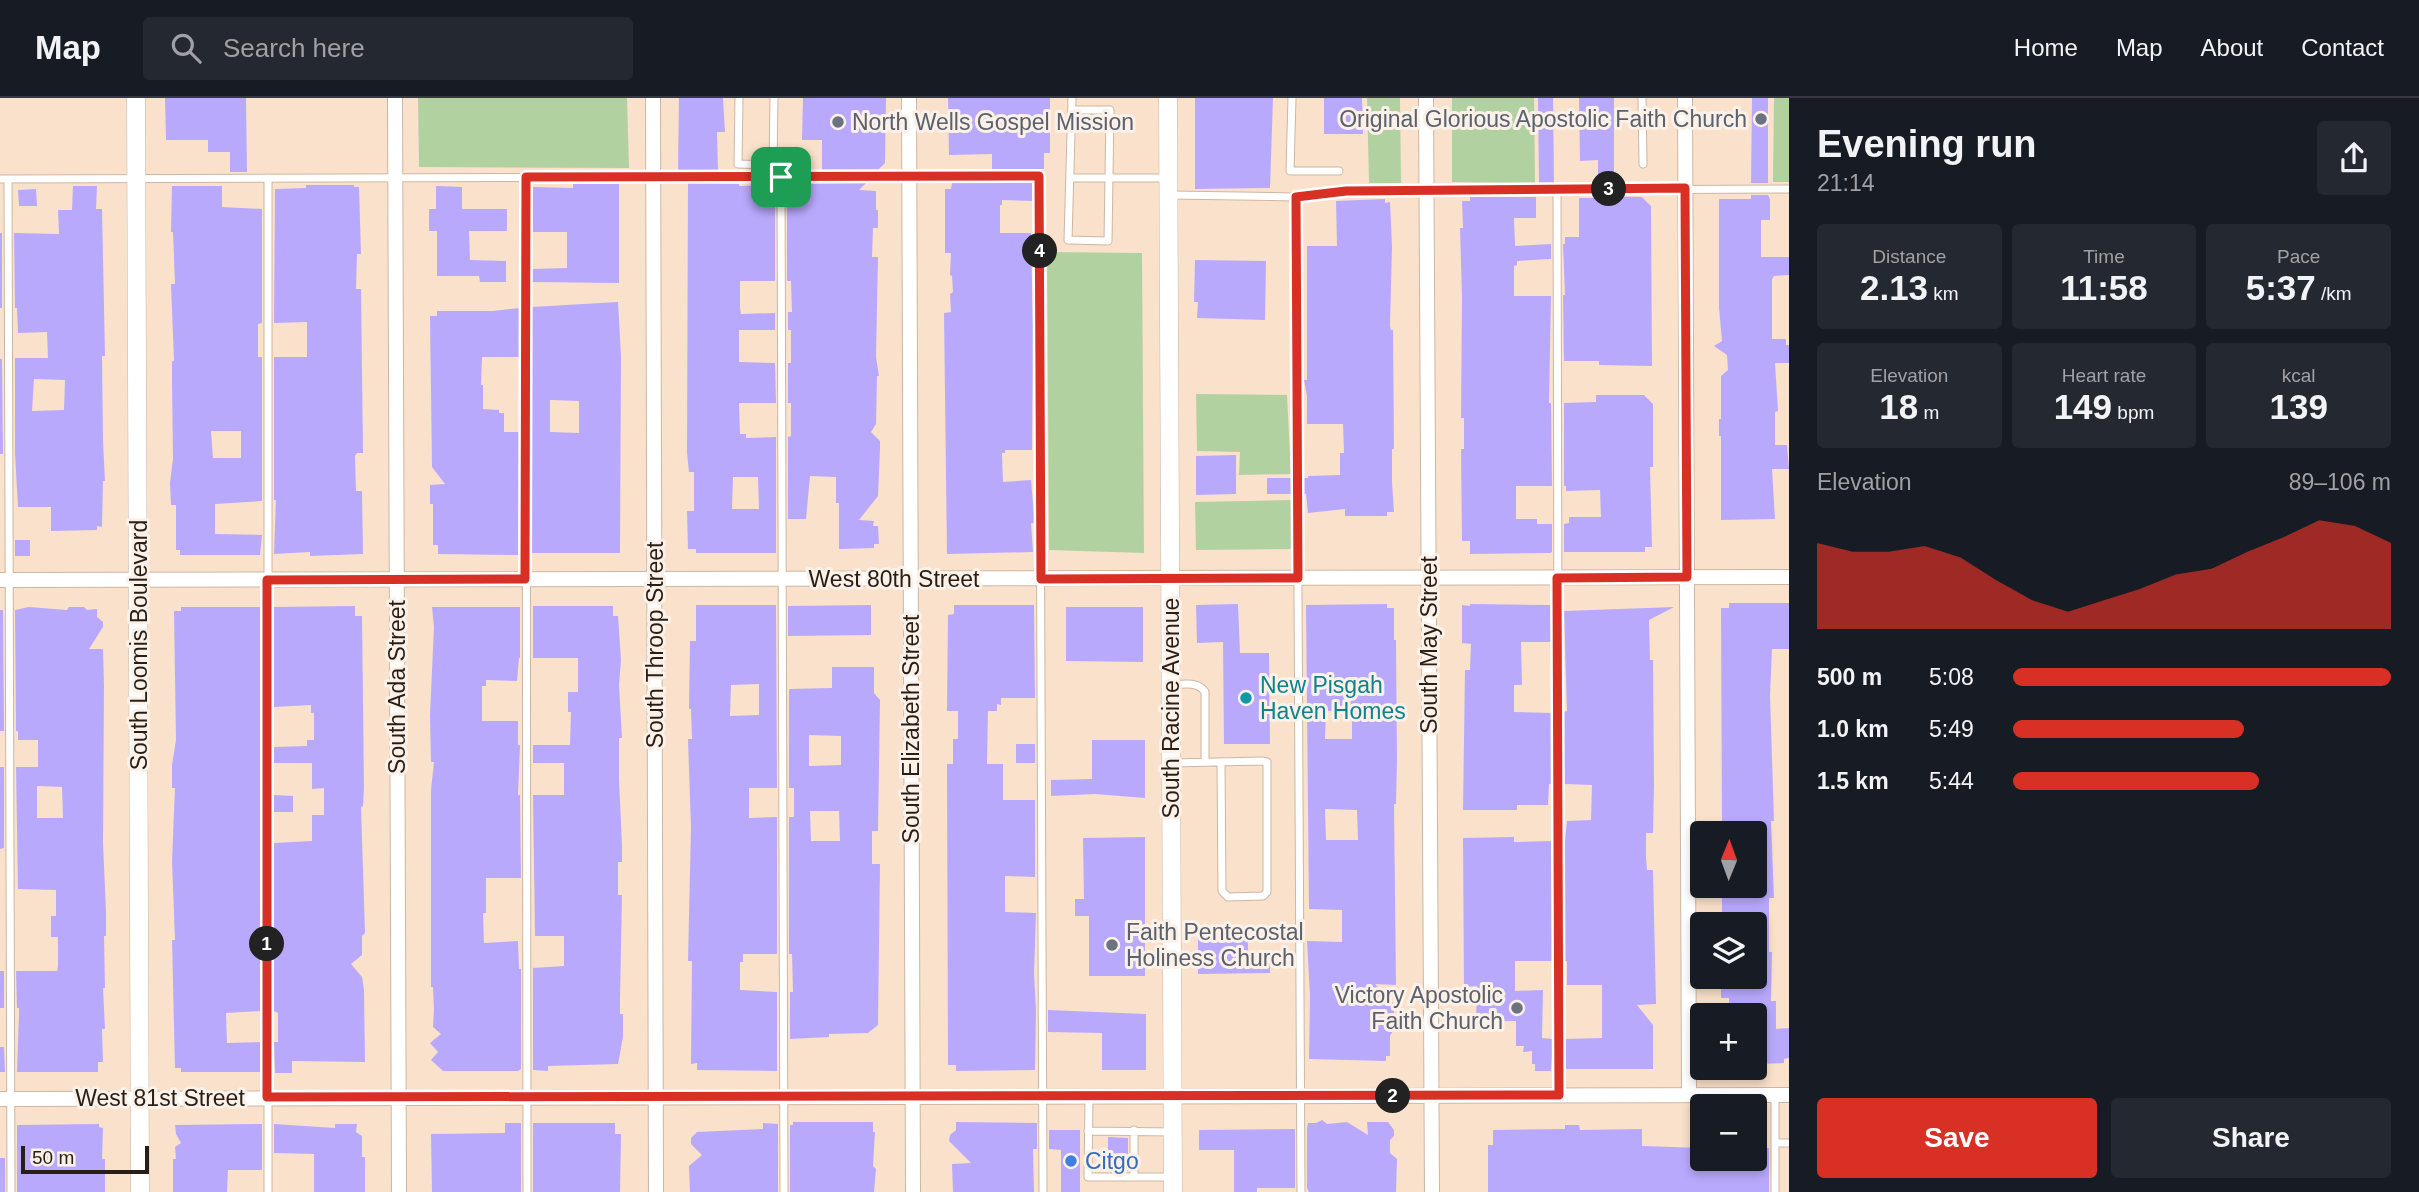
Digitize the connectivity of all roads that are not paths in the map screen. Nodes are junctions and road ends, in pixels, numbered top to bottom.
1 (136, 98) edge
2 (395, 98) edge
3 (653, 98) edge
4 (739, 98) edge
5 (774, 98) edge
6 (909, 98) edge
7 (1072, 98) edge
8 (1168, 98) edge
9 (1292, 98) edge
10 (1426, 98) edge
11 (1642, 98) edge
12 (1685, 98) edge
13 (1072, 110) junction
14 (1643, 164) dead end
15 (1339, 171) dead end
16 (909, 176) junction
17 (526, 177) junction
18 (653, 177) junction
19 (781, 177) junction
20 (1070, 177) junction
21 (137, 178) junction
22 (268, 178) junction
23 (395, 178) junction
24 (1109, 178) junction
25 (4, 179) edge
26 (1169, 187) junction
27 (1685, 188) junction
28 (1789, 188) edge
29 (1557, 189) junction
30 (1426, 190) junction
31 (1296, 197) junction
32 (1687, 577) junction
33 (1789, 577) edge
34 (1170, 578) junction
35 (1298, 578) junction
36 (1429, 578) junction
37 (1557, 578) junction
38 (397, 579) junction
39 (525, 579) junction
40 (654, 579) junction
41 (782, 579) junction
42 (910, 579) junction
43 (1041, 579) junction
44 (4, 580) edge
45 (139, 580) junction
46 (267, 580) junction
47 (1171, 685) junction
48 (1205, 762) junction
49 (1221, 762) junction
50 (1171, 763) junction
51 (1559, 1095) junction
52 (1689, 1095) junction
53 (1782, 1095) edge
54 (1043, 1096) junction
55 (1089, 1096) junction
56 (1173, 1096) junction
57 (1301, 1096) junction
58 (1432, 1096) junction
59 (267, 1097) junction
60 (399, 1097) junction
61 (527, 1097) junction
62 (656, 1097) junction
63 (784, 1097) junction
64 (912, 1097) junction
65 (140, 1098) junction
66 (6, 1099) edge
67 (1088, 1130) junction
68 (1133, 1130) junction
69 (1173, 1132) junction
70 (1775, 1143) junction
71 (1789, 1143) edge
72 (1134, 1177) junction
73 (1173, 1184) edge
74 (11, 1192) edge
75 (140, 1192) edge
76 (268, 1192) edge
77 (399, 1192) edge
78 (527, 1192) edge
79 (656, 1192) edge
80 (784, 1192) edge
81 (912, 1192) edge
82 (1043, 1192) edge
83 (1301, 1192) edge
84 (1432, 1192) edge
85 (1775, 1192) edge

1 - 21 street, South Loomis Boulevard
2 - 23 street, South Ada Street
3 - 18 street, South Throop Street
4 - 5 lane
6 - 16 street, South Elizabeth Street
7 - 13 lane
8 - 26 street, South Racine Avenue
9 - 15 lane
10 - 30 street, South May Street
11 - 14 lane
12 - 27 street
13 - 20 lane
13 - 24 lane
16 - 19 lane
16 - 42 street, South Elizabeth Street
16 - 43 lane
17 - 18 lane
17 - 23 lane
17 - 39 lane
18 - 19 lane
18 - 40 street, South Throop Street
19 - 41 lane
20 - 24 lane
20 - 24 lane
21 - 22 lane
21 - 25 lane
21 - 45 street, South Loomis Boulevard
22 - 23 lane
22 - 46 lane
23 - 38 street, South Ada Street
24 - 26 lane
25 - 44 lane
26 - 31 lane
26 - 34 street, South Racine Avenue
27 - 28 lane
27 - 29 lane
27 - 32 street
29 - 30 lane
29 - 37 lane
30 - 31 lane
30 - 36 street, South May Street
31 - 35 lane
32 - 33 street, West 80th Street
32 - 37 street, West 80th Street
32 - 52 street
34 - 35 street, West 80th Street
34 - 43 street, West 80th Street
34 - 47 street, South Racine Avenue
35 - 36 street, West 80th Street
35 - 57 lane
36 - 37 street, West 80th Street
36 - 58 street, South May Street
37 - 51 lane
38 - 39 street, West 80th Street
38 - 46 street, West 80th Street
38 - 60 street, South Ada Street
39 - 40 street, West 80th Street
39 - 61 lane
40 - 41 street, West 80th Street
40 - 62 street, South Throop Street
41 - 42 street, West 80th Street
41 - 63 lane
42 - 43 street, West 80th Street
42 - 64 street, South Elizabeth Street
43 - 54 lane
44 - 45 street, West 80th Street
44 - 66 lane
45 - 46 street, West 80th Street
45 - 65 street, South Loomis Boulevard
46 - 59 lane
47 - 48 lane
47 - 50 street, South Racine Avenue
48 - 49 lane
48 - 50 lane
49 - 49 lane
50 - 56 street, South Racine Avenue
51 - 52 street, West 81st Street
51 - 58 street, West 81st Street
52 - 53 street, West 81st Street
53 - 70 lane
54 - 55 street, West 81st Street
54 - 64 street, West 81st Street
54 - 82 lane
55 - 56 street, West 81st Street
55 - 67 lane
56 - 57 street, West 81st Street
56 - 69 street, South Racine Avenue
57 - 58 street, West 81st Street
57 - 83 lane
58 - 84 street, South May Street
59 - 60 street, West 81st Street
59 - 65 street, West 81st Street
59 - 76 lane
60 - 61 street, West 81st Street
60 - 77 street, South Ada Street
61 - 62 street, West 81st Street
61 - 78 lane
62 - 63 street, West 81st Street
62 - 79 street, South Throop Street
63 - 64 street, West 81st Street
63 - 80 lane
64 - 81 street, South Elizabeth Street
65 - 66 street, West 81st Street
65 - 75 street, South Loomis Boulevard
66 - 74 lane
67 - 68 lane
67 - 72 lane
68 - 69 lane
68 - 72 lane
69 - 73 street, South Racine Avenue
70 - 71 lane
70 - 85 lane
72 - 73 lane

